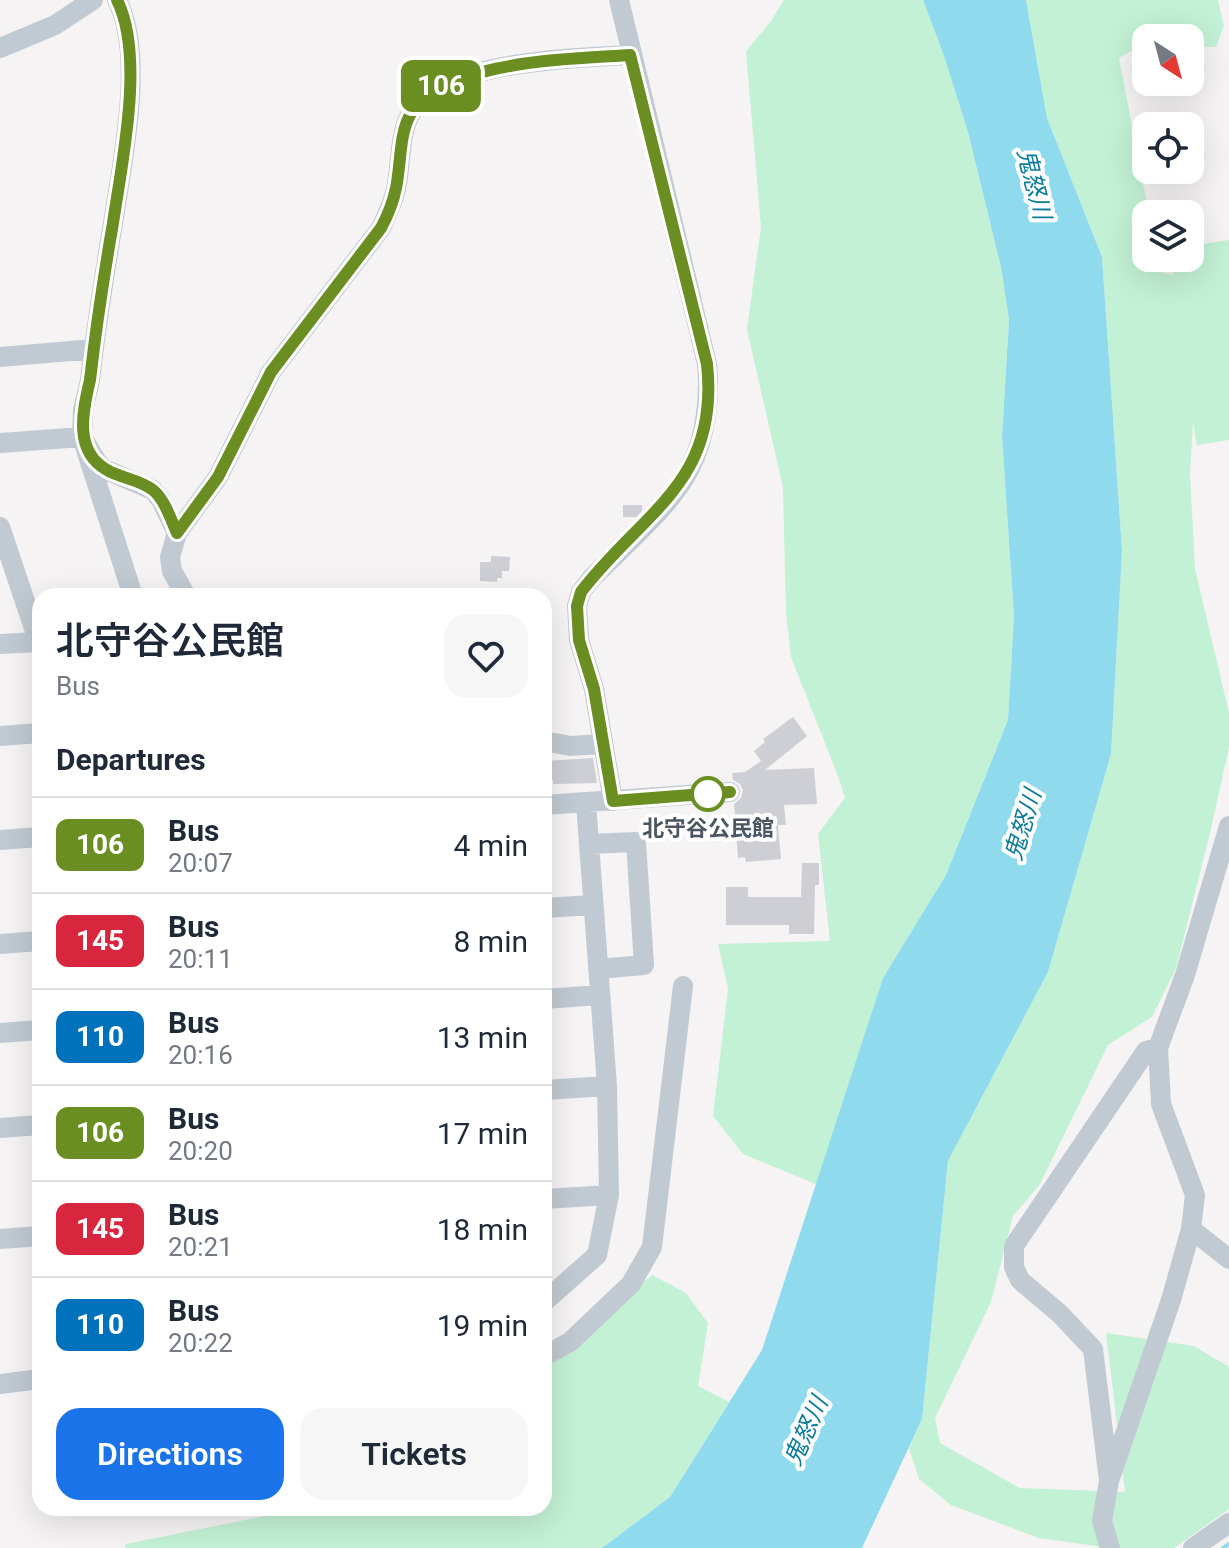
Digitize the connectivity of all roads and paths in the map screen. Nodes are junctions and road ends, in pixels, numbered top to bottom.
1 (93, 0) edge
2 (117, 0) edge
3 (619, 0) edge
4 (0, 48) edge
5 (630, 55) junction
6 (94, 349) junction
7 (0, 357) edge
8 (82, 437) junction
9 (0, 443) edge
10 (1, 532) edge
11 (177, 533) junction
12 (130, 588) edge
13 (182, 588) edge
14 (32, 623) edge
15 (0, 644) edge
16 (32, 644) edge
17 (32, 734) edge
18 (0, 736) edge
19 (552, 743) edge
20 (602, 744) junction
21 (730, 792) dead end
22 (613, 801) junction
23 (586, 803) junction
24 (552, 805) edge
25 (1229, 826) edge
26 (32, 838) edge
27 (0, 840) edge
28 (589, 844) junction
29 (592, 905) junction
30 (552, 908) edge
31 (32, 942) edge
32 (0, 944) edge
33 (598, 969) junction
34 (683, 986) dead end
35 (600, 995) junction
36 (552, 998) edge
37 (32, 1031) edge
38 (0, 1033) edge
39 (1158, 1048) junction
40 (607, 1086) junction
41 (552, 1089) edge
42 (32, 1126) edge
43 (0, 1128) edge
44 (609, 1195) junction
45 (552, 1199) edge
46 (1191, 1229) junction
47 (32, 1237) edge
48 (0, 1239) edge
49 (1229, 1259) edge
50 (552, 1295) edge
51 (552, 1352) edge
52 (32, 1380) edge
53 (0, 1384) edge
54 (1109, 1481) junction
55 (1102, 1521) junction
56 (1229, 1523) edge
57 (1096, 1548) edge
58 (1110, 1548) edge
59 (1193, 1548) edge

1 - 4 street
2 - 6 street
3 - 5 street
5 - 11 street
5 - 20 street
6 - 7 street
6 - 8 street
8 - 9 street
8 - 11 street
8 - 12 street
10 - 14 street
11 - 13 street
15 - 16 street
17 - 18 street
19 - 20 street
20 - 22 street
21 - 22 street
22 - 23 street
23 - 24 street
23 - 28 street
25 - 39 street
26 - 27 street
28 - 29 street
28 - 33 street
29 - 30 street
29 - 33 street
31 - 32 street
33 - 35 street
34 - 51 street
35 - 36 street
35 - 40 street
37 - 38 street
39 - 46 street
39 - 54 street
40 - 41 street
40 - 44 street
42 - 43 street
44 - 45 street
44 - 50 street
46 - 49 street
46 - 54 street
47 - 48 street
52 - 53 street
54 - 55 street
55 - 57 street
55 - 58 street
56 - 59 street

